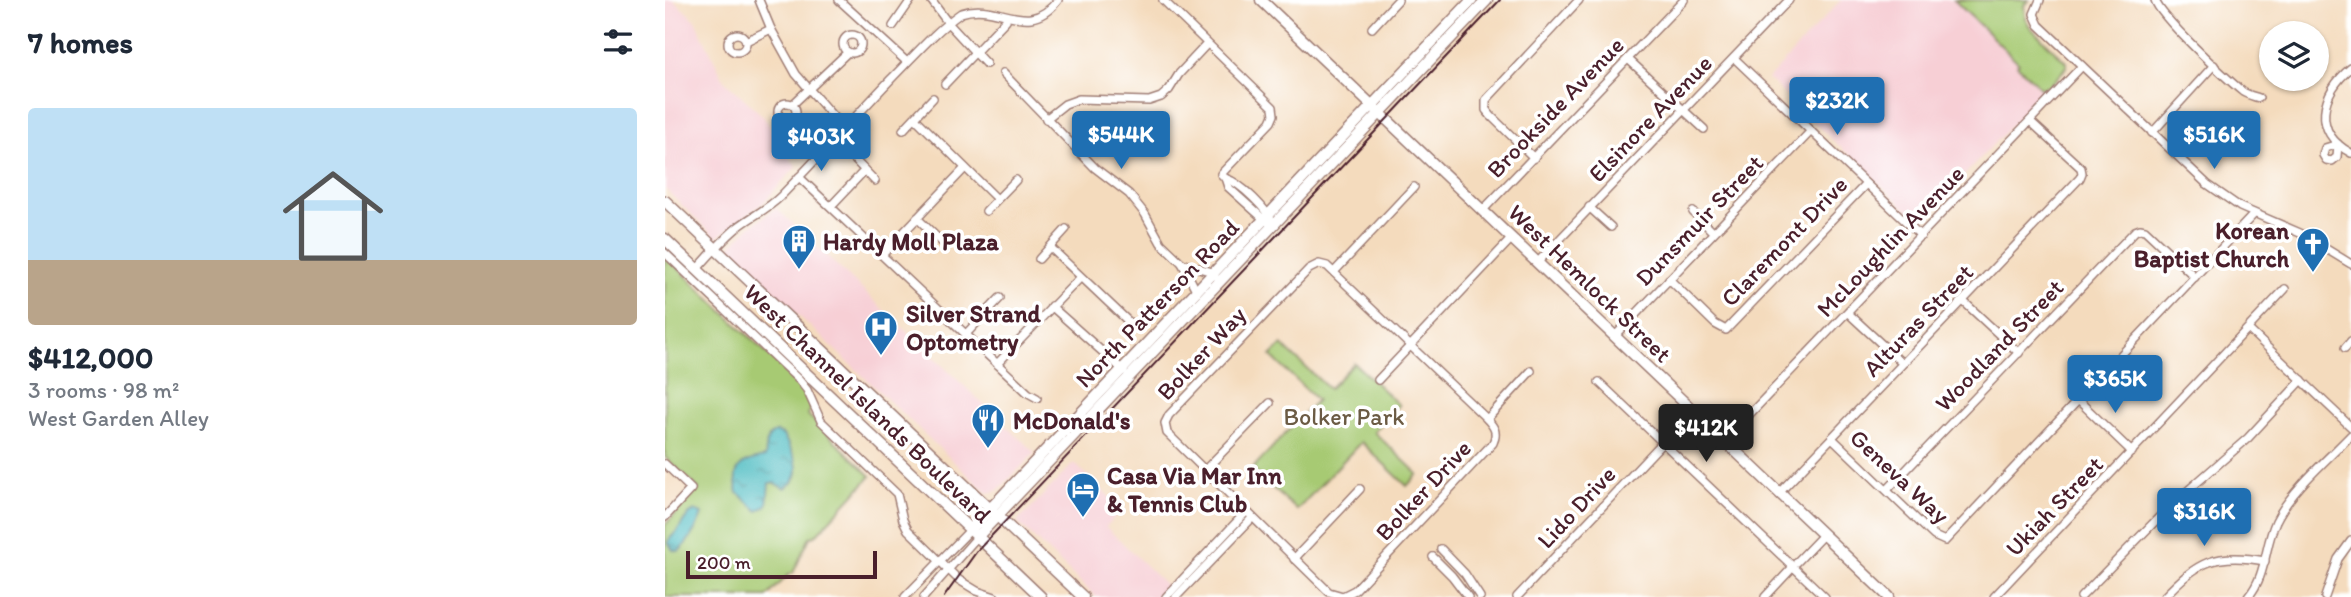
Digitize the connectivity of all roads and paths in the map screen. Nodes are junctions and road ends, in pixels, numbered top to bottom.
1 (760, 0) edge
2 (839, 0) edge
3 (911, 0) edge
4 (931, 0) edge
5 (1058, 0) edge
6 (1163, 0) edge
7 (1261, 0) edge
8 (1398, 0) edge
9 (1472, 0) edge
10 (1487, 0) edge
11 (1580, 0) edge
12 (1684, 0) edge
13 (1789, 0) edge
14 (2040, 0) edge
15 (2155, 0) edge
16 (1006, 20) dead end
17 (948, 23) junction
18 (893, 26) dead end
19 (1372, 28) dead end
20 (771, 29) junction
21 (746, 41) dead end
22 (1207, 44) junction
23 (848, 52) dead end
24 (975, 52) junction
25 (1734, 58) junction
26 (1629, 59) junction
27 (907, 62) junction
28 (986, 64) dead end
29 (2214, 65) junction
30 (2082, 66) junction
31 (2351, 68) edge
32 (1003, 73) dead end
33 (946, 84) dead end
34 (808, 89) junction
35 (2259, 97) dead end
36 (933, 99) dead end
37 (793, 104) dead end
38 (1376, 109) junction
39 (1684, 111) junction
40 (915, 118) junction
41 (1046, 119) junction
42 (2030, 121) junction
43 (844, 129) junction
44 (1704, 129) dead end
45 (903, 130) dead end
46 (1811, 131) junction
47 (2152, 133) junction
48 (2351, 153) edge
49 (852, 157) dead end
50 (1534, 158) junction
51 (965, 168) junction
52 (865, 171) junction
53 (799, 177) junction
54 (1016, 180) dead end
55 (875, 181) dead end
56 (1866, 184) junction
57 (1414, 187) dead end
58 (997, 199) junction
59 (665, 201) edge
60 (831, 206) junction
61 (1589, 207) junction
62 (1483, 210) junction
63 (986, 211) dead end
64 (1693, 212) dead end
65 (2254, 214) junction
66 (917, 218) junction
67 (1269, 220) junction
68 (1611, 227) dead end
69 (1066, 229) dead end
70 (1713, 232) junction
71 (1921, 236) junction
72 (1512, 237) junction
73 (665, 239) edge
74 (946, 246) dead end
75 (1051, 248) junction
76 (715, 249) junction
77 (665, 253) edge
78 (883, 254) junction
79 (1039, 259) dead end
80 (1538, 262) junction
81 (1182, 263) junction
82 (2351, 264) edge
83 (697, 269) junction
84 (1334, 272) junction
85 (2195, 277) junction
86 (1080, 278) junction
87 (1217, 278) junction
88 (1669, 279) junction
89 (2285, 289) dead end
90 (1197, 292) junction
91 (1000, 298) dead end
92 (1963, 301) junction
93 (1051, 306) junction
94 (1848, 313) junction
95 (1130, 323) dead end
96 (2248, 329) junction
97 (966, 334) junction
98 (1615, 337) junction
99 (2351, 341) edge
100 (1410, 346) junction
101 (2345, 348) dead end
102 (2018, 353) junction
103 (1902, 363) junction
104 (997, 364) junction
105 (1531, 370) dead end
106 (1126, 373) junction
107 (1378, 380) dead end
108 (2302, 380) junction
109 (1599, 382) dead end
110 (1037, 398) dead end
111 (2077, 399) junction
112 (1270, 402) dead end
113 (1693, 411) junction
114 (1486, 419) junction
115 (2351, 427) edge
116 (2351, 435) edge
117 (1832, 438) junction
118 (1665, 440) junction
119 (1724, 441) junction
120 (2132, 452) junction
121 (665, 464) edge
122 (1204, 471) junction
123 (1360, 489) dead end
124 (1887, 490) junction
125 (1779, 493) junction
126 (995, 512) junction
127 (1249, 515) junction
128 (665, 517) edge
129 (974, 533) junction
130 (1823, 535) junction
131 (2351, 541) edge
132 (1441, 549) dead end
133 (1433, 557) dead end
134 (1294, 559) junction
135 (2265, 561) junction
136 (939, 562) junction
137 (1795, 564) junction
138 (949, 571) junction
139 (905, 597) edge
140 (924, 597) edge
141 (995, 597) edge
142 (1041, 597) edge
143 (1083, 597) edge
144 (1167, 597) edge
145 (1176, 597) edge
146 (1468, 597) edge
147 (1480, 597) edge
148 (1517, 597) edge
149 (1765, 597) edge
150 (1825, 597) edge
151 (1889, 597) edge
152 (1994, 597) edge
153 (2081, 597) edge
154 (2164, 597) edge
155 (2248, 597) edge
156 (2325, 597) edge

1 - 20 street
2 - 27 street
3 - 18 street
4 - 17 street
5 - 17 street
6 - 22 street
7 - 38 street, West Hemlock Street
8 - 19 street
9 - 38 street
10 - 38 street
11 - 50 street
12 - 26 street, Brookside Avenue
13 - 25 street, Elsinore Avenue
14 - 30 street
15 - 29 street
16 - 24 street
17 - 24 street
17 - 27 street
20 - 21 street
20 - 34 street
22 - 41 street
22 - 67 street
23 - 34 street
24 - 28 street
24 - 33 street
25 - 39 street, Elsinore Avenue
25 - 46 street
26 - 39 street
26 - 50 street, Brookside Avenue
27 - 43 street
29 - 35 street
29 - 47 street
30 - 42 street, McLoughlin Avenue
30 - 47 street
31 - 48 street
32 - 41 street
34 - 37 street
34 - 43 street
36 - 40 street
38 - 62 street, West Hemlock Street
38 - 67 street, North Patterson Road
39 - 44 street
39 - 61 street, Elsinore Avenue
40 - 45 street
40 - 51 street
41 - 81 street
42 - 71 street, McLoughlin Avenue
42 - 92 street, Alturas Street
43 - 53 street
46 - 56 street
46 - 70 street, Dunsmuir Street
47 - 65 street
49 - 52 street
50 - 62 street, Brookside Avenue
51 - 58 street
51 - 66 street
52 - 55 street
52 - 60 street
53 - 60 street
53 - 76 street
54 - 58 street
56 - 71 street
56 - 88 street, Claremont Drive
57 - 84 street
58 - 63 street
59 - 76 street, West Channel Islands Boulevard
60 - 78 street
61 - 68 street
61 - 80 street, Elsinore Avenue
62 - 72 street, West Hemlock Street
64 - 70 street
65 - 82 street
65 - 85 street
66 - 74 street
66 - 78 street
67 - 87 street, North Patterson Road
69 - 75 street
70 - 88 street, Dunsmuir Street
71 - 94 street, McLoughlin Avenue
72 - 80 street, West Hemlock Street
72 - 100 street
73 - 83 street, West Channel Islands Boulevard
75 - 79 street
75 - 86 street
76 - 83 street
76 - 126 street, West Channel Islands Boulevard
77 - 136 street
78 - 97 street
80 - 98 street, West Hemlock Street
81 - 87 street
81 - 90 street
83 - 129 street, West Channel Islands Boulevard
84 - 100 street, Bolker Drive
84 - 122 street, Bolker Way
85 - 102 street, Woodland Street
85 - 111 street
86 - 93 street
86 - 95 street
87 - 90 street, North Patterson Road
87 - 106 street, North Patterson Road
88 - 98 street, Dunsmuir Street
89 - 96 street, Ukiah Street
90 - 106 street, North Patterson Road
91 - 97 street
92 - 102 street
92 - 103 street, Alturas Street
93 - 104 street
93 - 106 street
94 - 103 street
94 - 119 street, McLoughlin Avenue
96 - 108 street
96 - 120 street, Ukiah Street
97 - 104 street
98 - 113 street, West Hemlock Street
99 - 101 street
100 - 107 street
100 - 114 street, Bolker Drive
102 - 124 street, Woodland Street
103 - 117 street, Alturas Street
104 - 110 street
105 - 114 street
106 - 126 street, North Patterson Road
108 - 115 street
108 - 153 street
109 - 118 street
111 - 120 street
111 - 124 street, Geneva Way
112 - 122 street
113 - 118 street, Lido Drive
113 - 119 street, West Hemlock Street
114 - 134 street, Bolker Drive
116 - 135 street
117 - 124 street, Geneva Way
117 - 125 street, Alturas Street
118 - 137 street
118 - 148 street, Lido Drive
119 - 125 street, West Hemlock Street
120 - 152 street, Ukiah Street
121 - 128 street
122 - 127 street, Bolker Way
123 - 134 street
125 - 130 street, West Hemlock Street
126 - 129 street, North Patterson Road
126 - 143 street, West Channel Islands Boulevard
127 - 134 street, Bolker Drive
127 - 144 street
127 - 145 street
129 - 136 street
129 - 138 street
129 - 142 street, West Channel Islands Boulevard
130 - 137 street
130 - 151 street, West Hemlock Street
131 - 156 street
132 - 147 street
133 - 146 street
135 - 154 street
135 - 155 street
136 - 138 street
136 - 139 street
137 - 149 street
137 - 150 street
138 - 140 street
138 - 141 street

